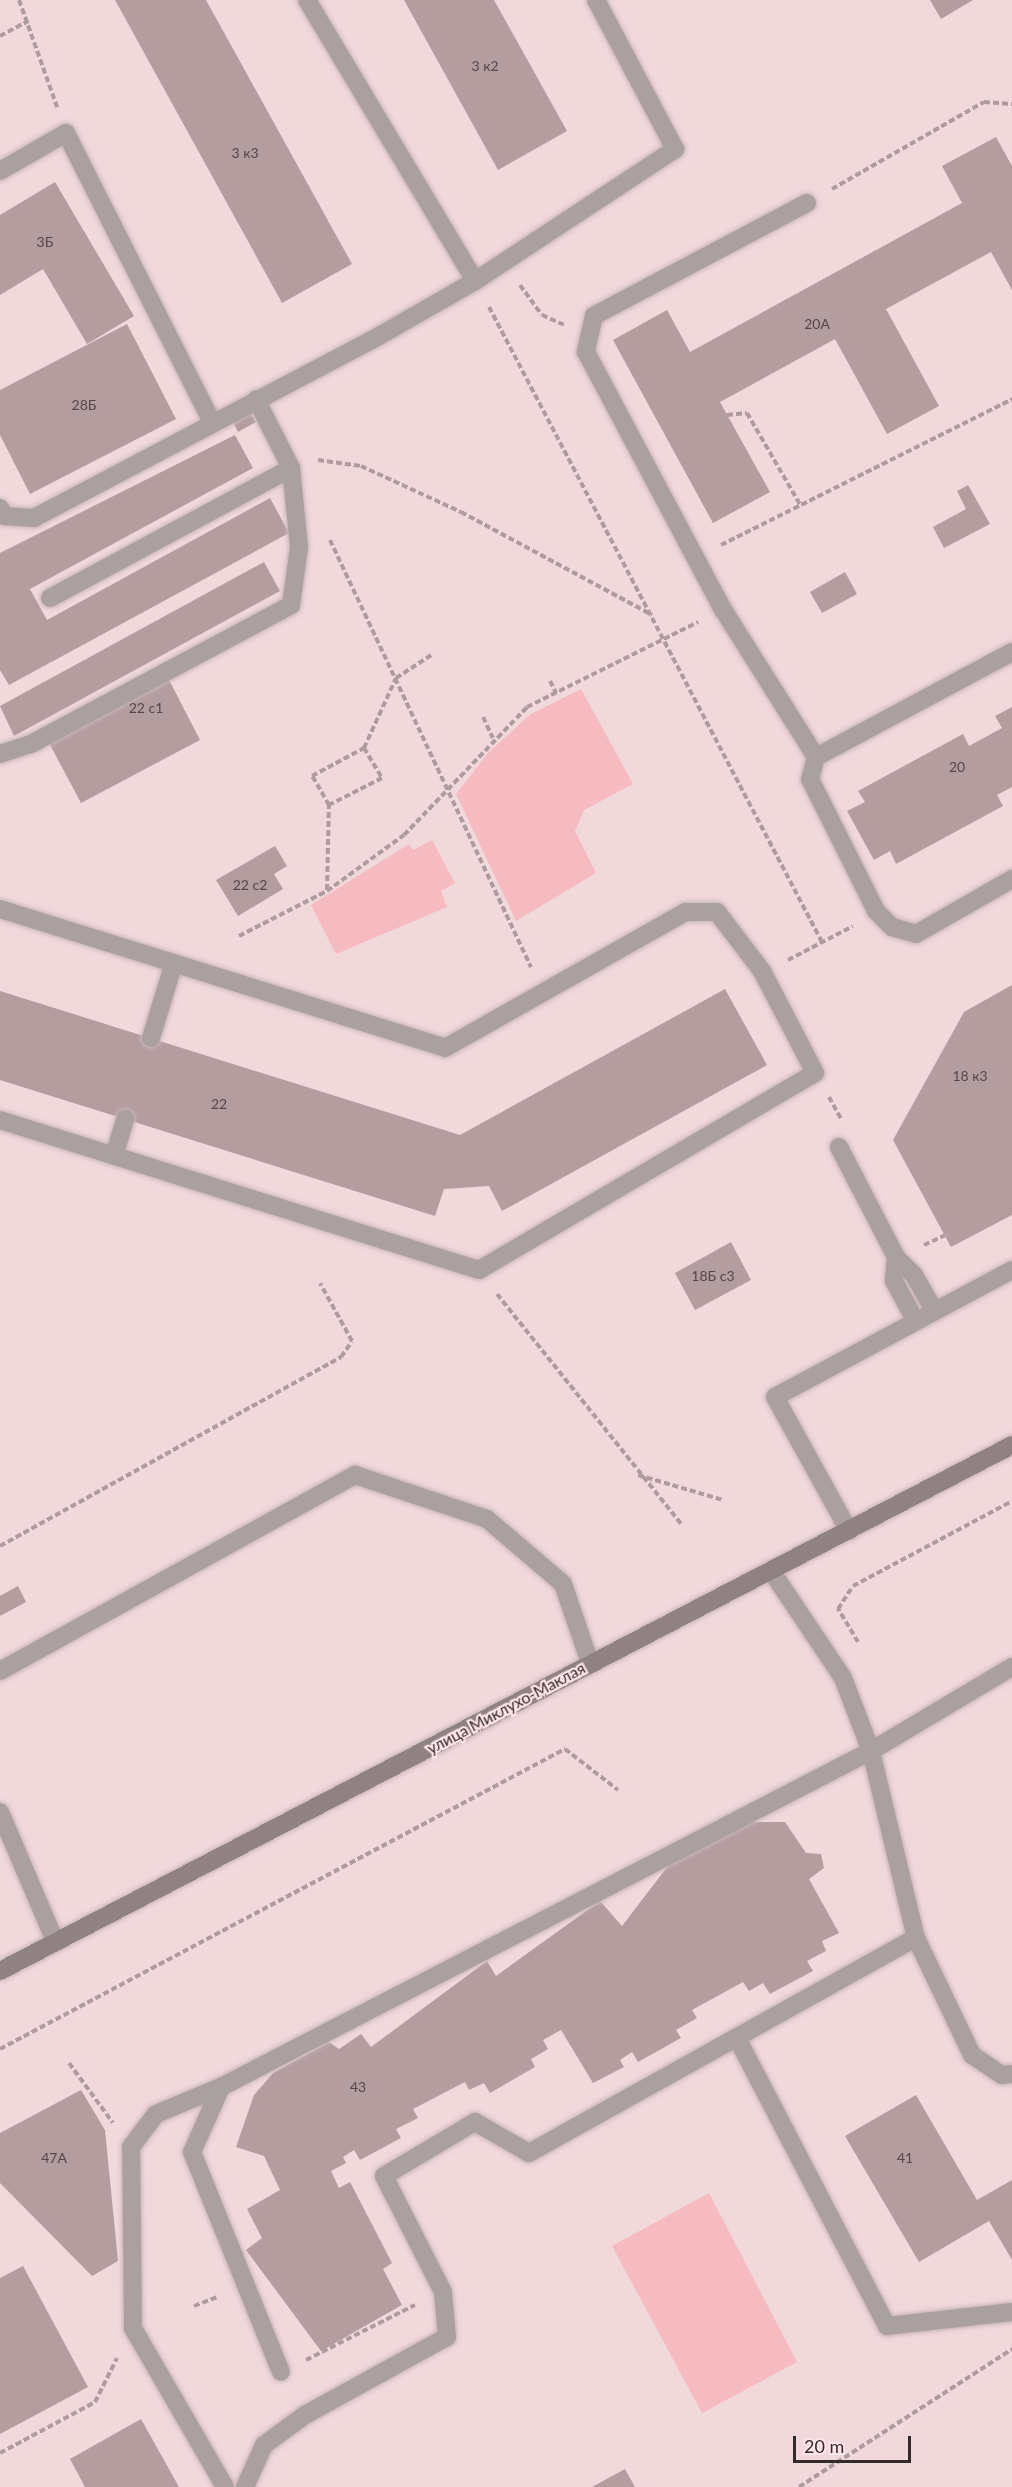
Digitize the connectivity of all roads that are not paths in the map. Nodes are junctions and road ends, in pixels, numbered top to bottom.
1 (307, 0) edge
2 (597, 0) edge
3 (0, 171) edge
4 (807, 203) road end
5 (475, 280) junction
6 (256, 399) junction
7 (212, 422) junction
8 (291, 468) junction
9 (0, 508) edge
10 (50, 598) dead end
11 (1012, 652) edge
12 (0, 754) edge
13 (816, 757) junction
14 (1012, 879) edge
15 (0, 909) edge
16 (174, 963) junction
17 (151, 1038) dead end
18 (125, 1119) dead end
19 (0, 1120) edge
20 (839, 1147) road end
21 (114, 1156) junction
22 (896, 1257) junction
23 (1012, 1270) edge
24 (934, 1310) junction
25 (915, 1320) junction
26 (1012, 1445) edge
27 (849, 1531) junction
28 (772, 1572) junction
29 (590, 1663) junction
30 (1012, 1667) edge
31 (0, 1671) edge
32 (872, 1751) junction
33 (0, 1812) edge
34 (916, 1938) junction
35 (55, 1941) junction
36 (0, 1971) edge
37 (737, 2038) junction
38 (1012, 2074) edge
39 (220, 2087) junction
40 (1012, 2312) edge
41 (281, 2372) road end
42 (225, 2487) edge
43 (245, 2487) edge

1 - 5 lane
2 - 5 lane
3 - 7 lane
4 - 13 lane
5 - 6 lane
6 - 7 lane
6 - 8 lane
7 - 9 lane
8 - 10 lane
8 - 12 lane
11 - 13 lane
13 - 14 lane
15 - 16 lane
16 - 17 lane
16 - 21 lane
18 - 21 lane
19 - 21 lane
20 - 22 lane
22 - 24 lane
22 - 25 lane
23 - 24 lane
24 - 25 lane
25 - 27 lane
26 - 27 main road, улица Миклухо-Маклая
27 - 28 main road, улица Миклухо-Маклая
28 - 29 main road, улица Миклухо-Маклая
28 - 32 lane
29 - 31 lane
29 - 35 main road, улица Миклухо-Маклая
30 - 32 lane
32 - 34 lane
32 - 39 lane
33 - 35 lane
34 - 37 lane
34 - 38 lane
35 - 36 main road, улица Миклухо-Маклая
37 - 40 lane
37 - 43 lane
39 - 41 lane
39 - 42 lane

